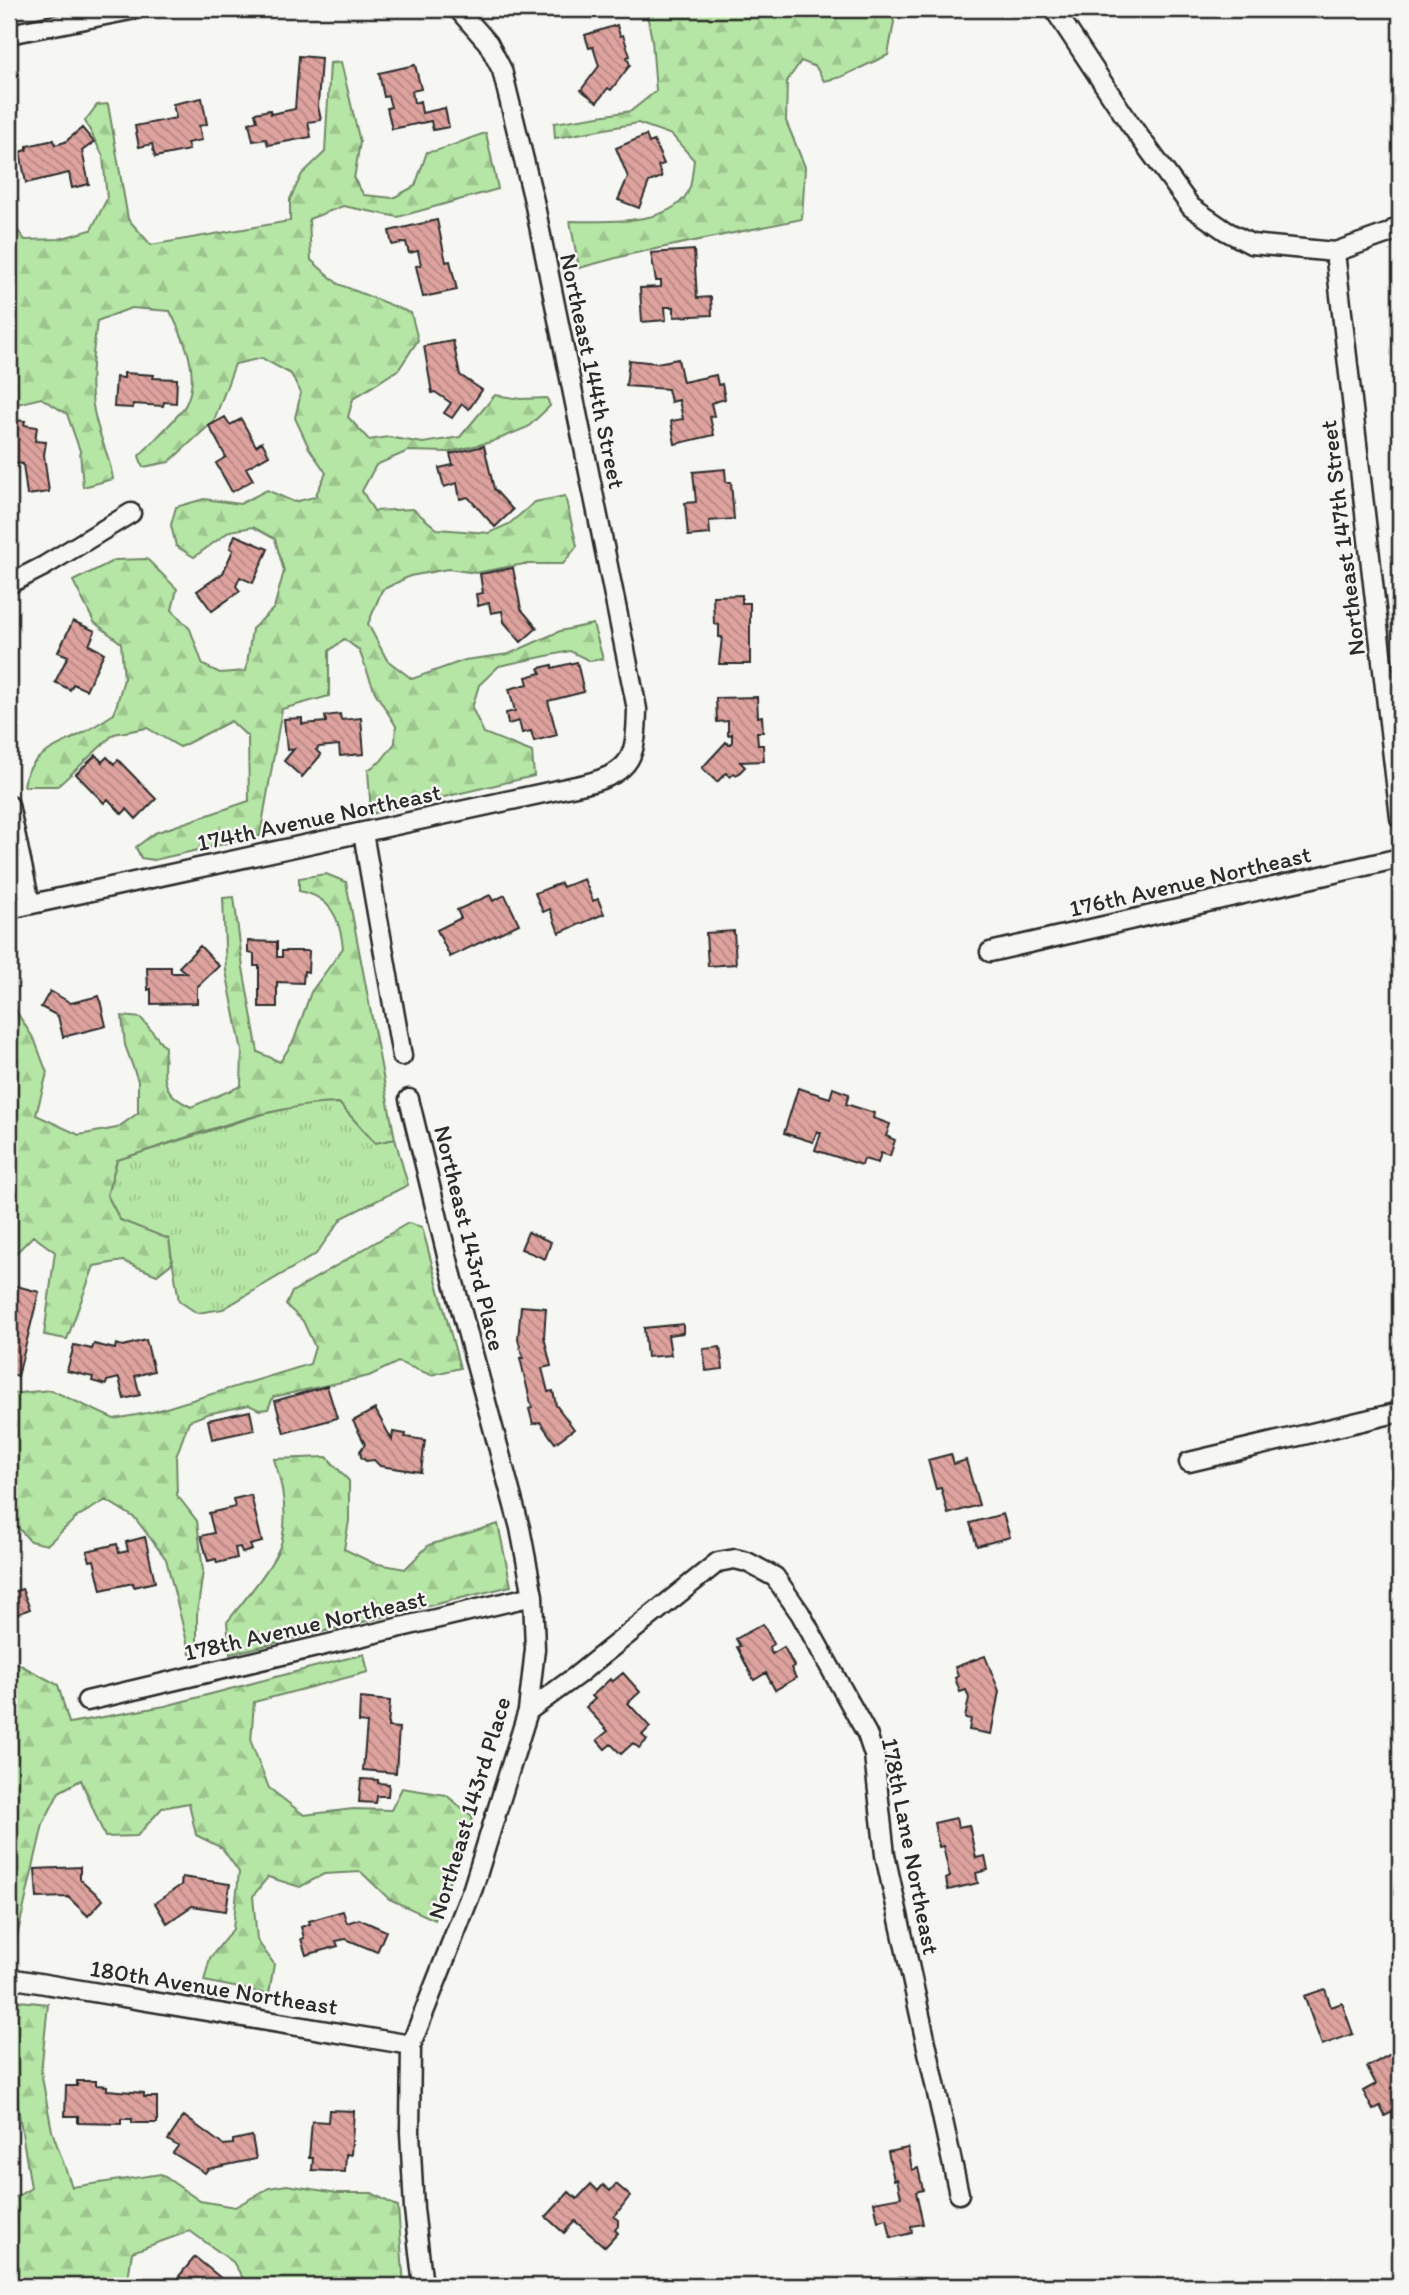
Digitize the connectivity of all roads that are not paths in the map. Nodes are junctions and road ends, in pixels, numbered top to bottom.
1 (136, 9) edge
2 (458, 9) edge
3 (1054, 9) edge
4 (9, 34) edge
5 (1400, 225) edge
6 (1335, 252) junction
7 (131, 513) dead end
8 (9, 584) edge
9 (632, 757) joint
10 (9, 805) edge
11 (1400, 818) edge
12 (363, 833) junction
13 (1400, 858) edge
14 (30, 903) junction
15 (9, 909) edge
16 (990, 952) dead end
17 (402, 1056) dead end
18 (410, 1099) dead end
19 (1400, 1412) edge
20 (1189, 1462) dead end
21 (533, 1596) junction
22 (87, 1701) dead end
23 (528, 1711) junction
24 (9, 1978) edge
25 (411, 2045) junction
26 (959, 2194) dead end
27 (423, 2286) edge

1 - 4 street
2 - 9 street, Northeast 144th Street
3 - 6 street
5 - 6 street
6 - 11 street, Northeast 147th Street
7 - 8 street
9 - 12 street, 174th Avenue Northeast
10 - 14 street
12 - 14 street, 174th Avenue Northeast
12 - 17 street
13 - 16 street, 176th Avenue Northeast
14 - 15 street, 174th Avenue Northeast
18 - 21 street, Northeast 143rd Place
19 - 20 street
21 - 22 street, 178th Avenue Northeast
21 - 23 street, Northeast 143rd Place
23 - 25 street, Northeast 143rd Place
23 - 26 street, 178th Lane Northeast
24 - 25 street, 180th Avenue Northeast
25 - 27 street, Northeast 143rd Place

